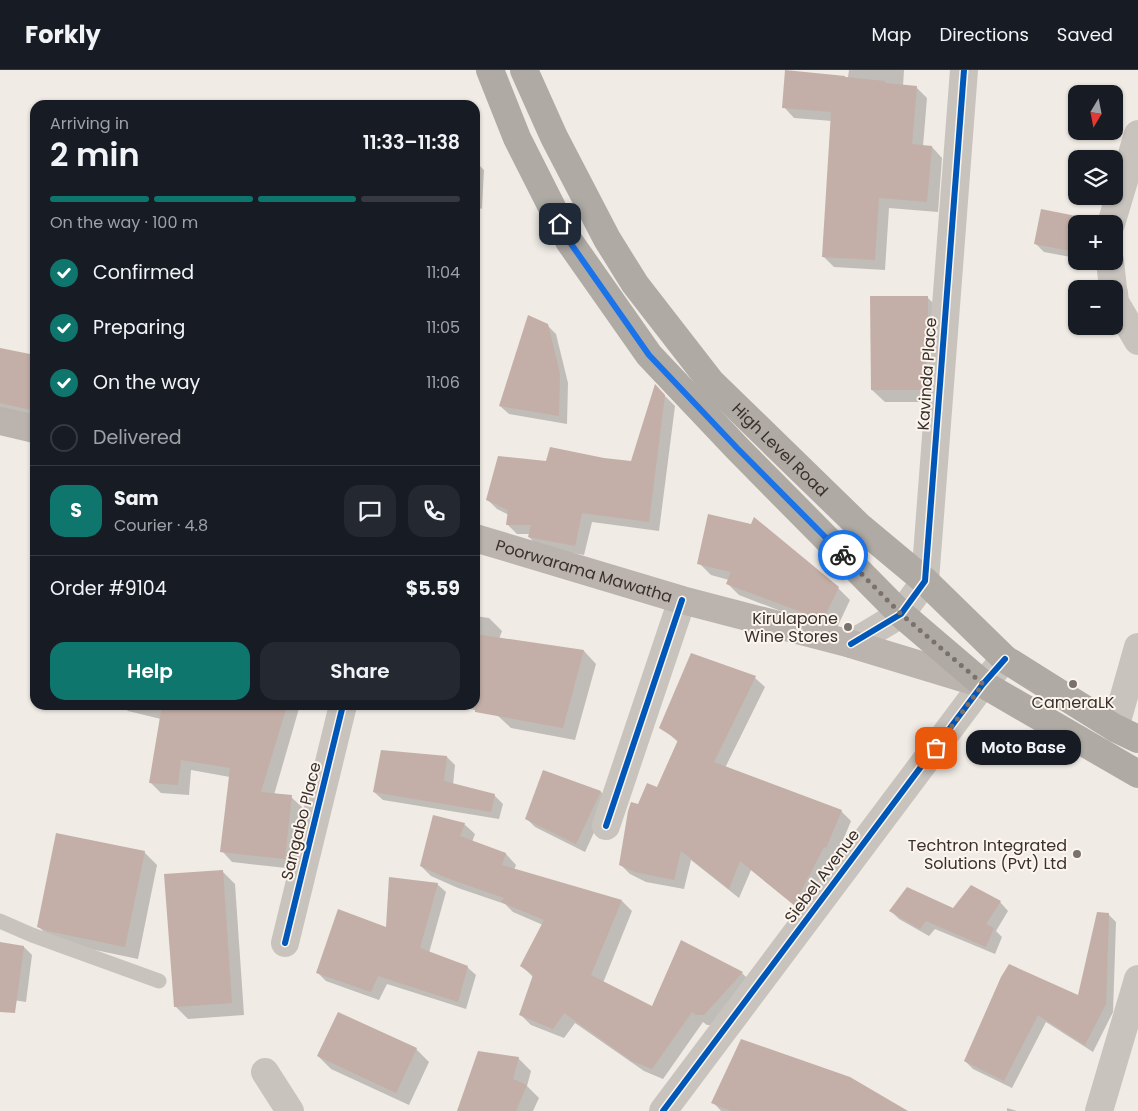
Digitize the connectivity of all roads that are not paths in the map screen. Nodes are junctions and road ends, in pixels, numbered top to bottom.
1 (490, 70) edge
2 (524, 70) edge
3 (964, 70) edge
4 (1138, 134) edge
5 (1114, 215) edge
6 (1123, 315) edge
7 (1138, 340) edge
8 (0, 421) edge
9 (30, 429) edge
10 (480, 539) edge
11 (925, 581) junction
12 (682, 600) junction
13 (901, 614) junction
14 (851, 644) junction
15 (1138, 647) edge
16 (1005, 660) junction
17 (983, 684) junction
18 (342, 710) edge
19 (1126, 734) edge
20 (1138, 774) edge
21 (606, 826) dead end
22 (0, 921) edge
23 (285, 943) dead end
24 (1138, 979) edge
25 (159, 981) dead end
26 (266, 1072) dead end
27 (290, 1111) edge
28 (663, 1111) edge
29 (1099, 1111) edge

1 - 13 highway, High Level Road
2 - 11 highway, High Level Road
3 - 11 street, Kavinda Place
4 - 5 street
6 - 7 street
8 - 9 main road
10 - 12 main road, Poorwarama Mawatha
11 - 13 street
11 - 16 highway, High Level Road
12 - 14 main road, Poorwarama Mawatha
12 - 21 street
13 - 14 street
13 - 17 highway, High Level Road
14 - 17 main road, Poorwarama Mawatha
15 - 19 street
16 - 17 street, Siebel Avenue
16 - 19 highway, High Level Road
17 - 20 highway, High Level Road
17 - 28 street, Siebel Avenue
18 - 23 street, Sangabo Place
22 - 25 lane
24 - 29 street
26 - 27 street

